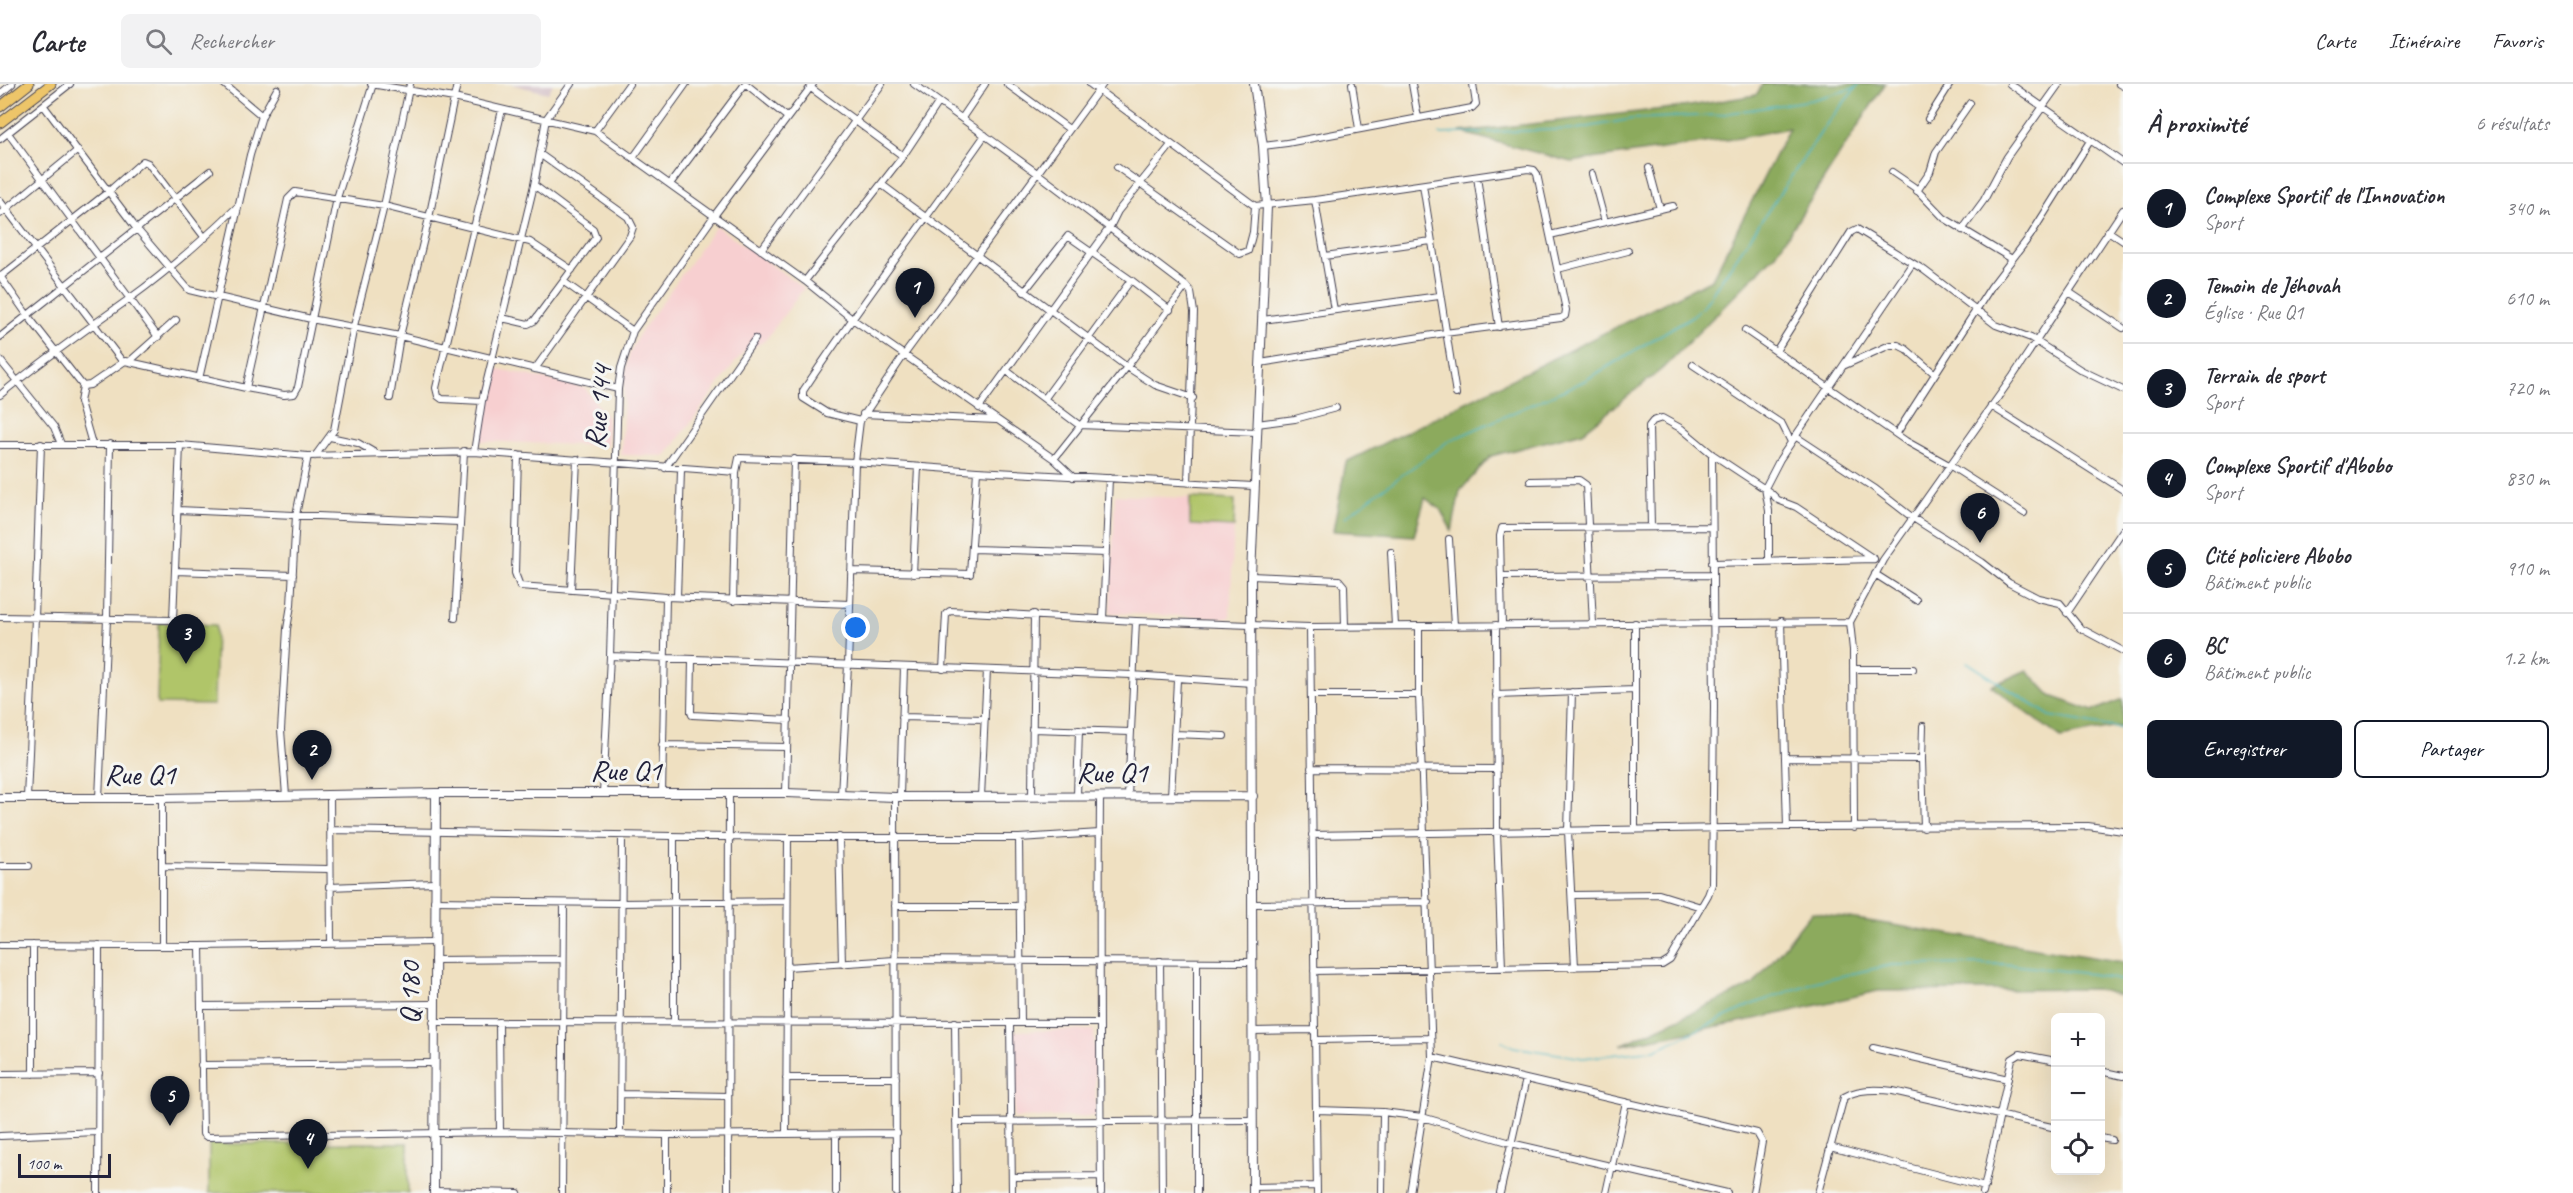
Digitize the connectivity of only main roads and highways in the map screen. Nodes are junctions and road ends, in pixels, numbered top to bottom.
1 (29, 84) edge
2 (51, 84) edge
3 (0, 107) edge
4 (0, 123) edge

1 - 3 main road
2 - 4 main road

